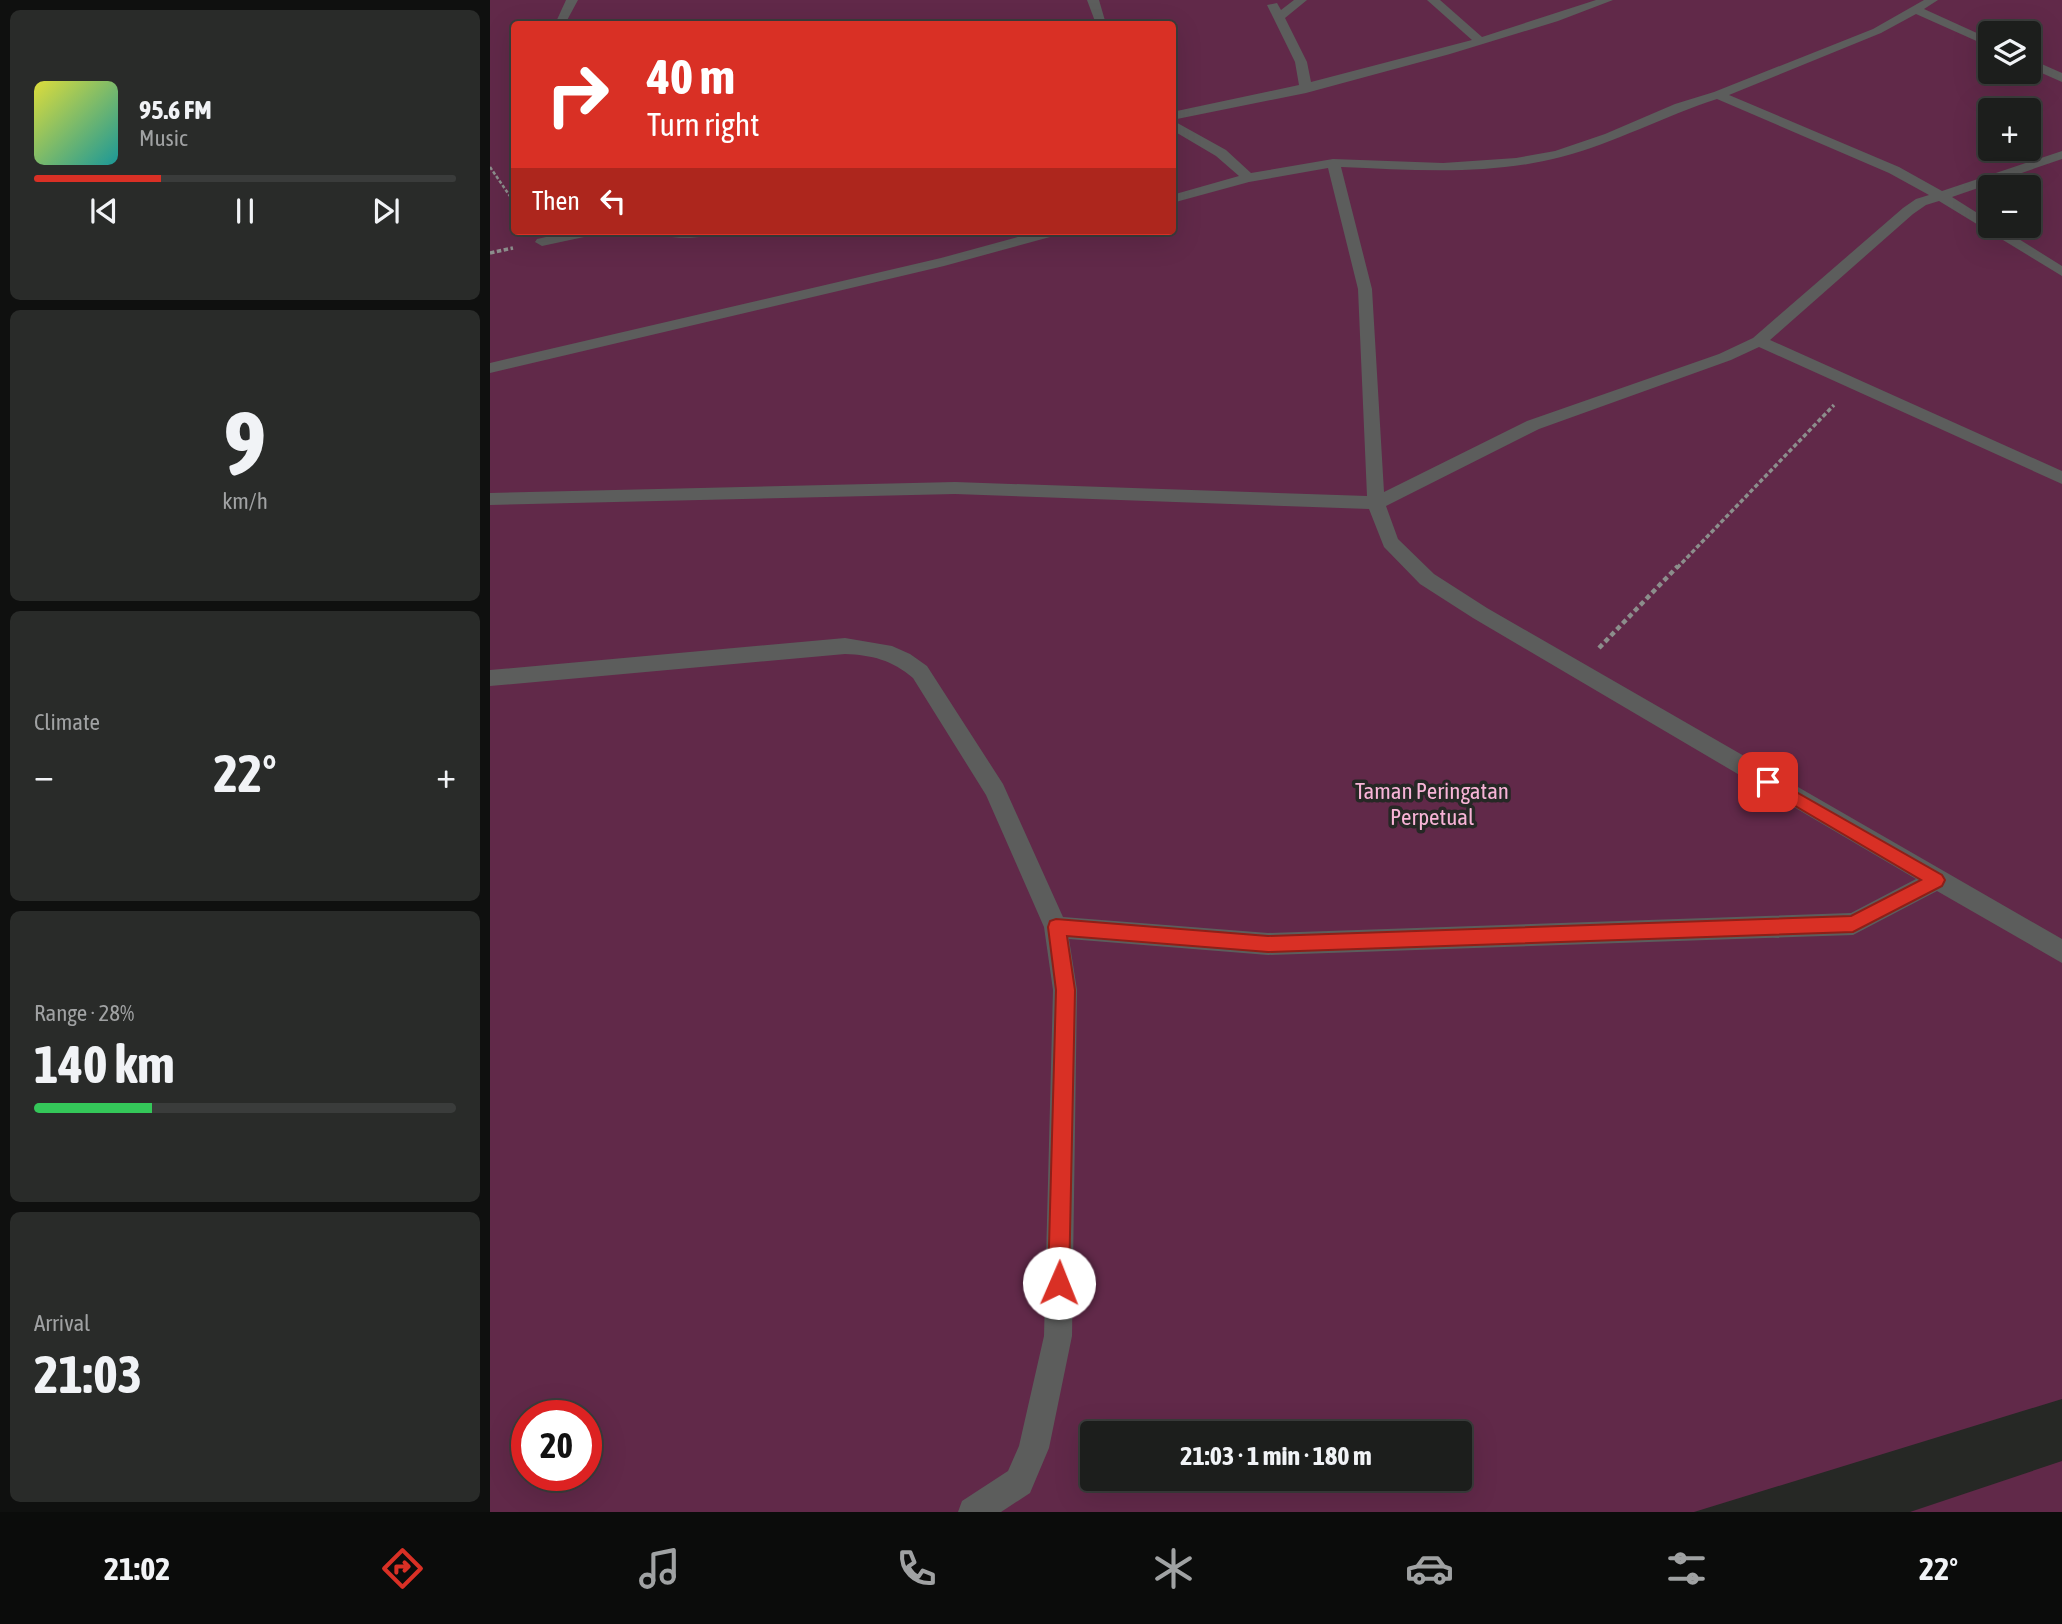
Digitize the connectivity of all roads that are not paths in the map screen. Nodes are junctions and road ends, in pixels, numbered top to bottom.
1 (572, 0) edge
2 (1093, 0) edge
3 (1301, 0) edge
4 (1433, 0) edge
5 (1607, 0) edge
6 (1932, 0) edge
7 (1273, 5) dead end
8 (1917, 10) junction
9 (1278, 18) junction
10 (562, 21) edge
11 (1100, 21) edge
12 (1978, 38) edge
13 (1480, 41) junction
14 (2041, 68) edge
15 (2062, 78) edge
16 (1306, 89) junction
17 (1718, 95) junction
18 (1176, 115) edge
19 (1176, 126) edge
20 (2062, 155) edge
21 (1333, 163) junction
22 (1248, 178) junction
23 (1941, 197) junction
24 (1176, 198) edge
25 (574, 235) edge
26 (1042, 235) edge
27 (542, 242) dead end
28 (2062, 272) edge
29 (1759, 341) junction
30 (490, 368) edge
31 (2062, 478) edge
32 (490, 499) edge
33 (1376, 503) junction
34 (490, 678) edge
35 (1936, 880) junction
36 (1056, 927) junction
37 (2062, 952) edge
38 (973, 1512) edge

1 - 10 lane
2 - 11 lane
3 - 9 lane
4 - 13 lane
5 - 13 lane
6 - 8 lane
7 - 9 lane
8 - 12 lane
8 - 17 lane
9 - 16 lane
13 - 16 lane
14 - 15 lane
16 - 18 lane
17 - 21 lane
17 - 23 lane
19 - 22 lane
20 - 23 lane
21 - 22 lane
21 - 33 lane
22 - 24 lane
23 - 28 lane
23 - 29 lane
25 - 27 lane
26 - 30 lane
29 - 31 lane
29 - 33 lane
32 - 33 lane
33 - 35 lane
34 - 36 lane
35 - 36 lane
35 - 37 lane
36 - 38 lane

